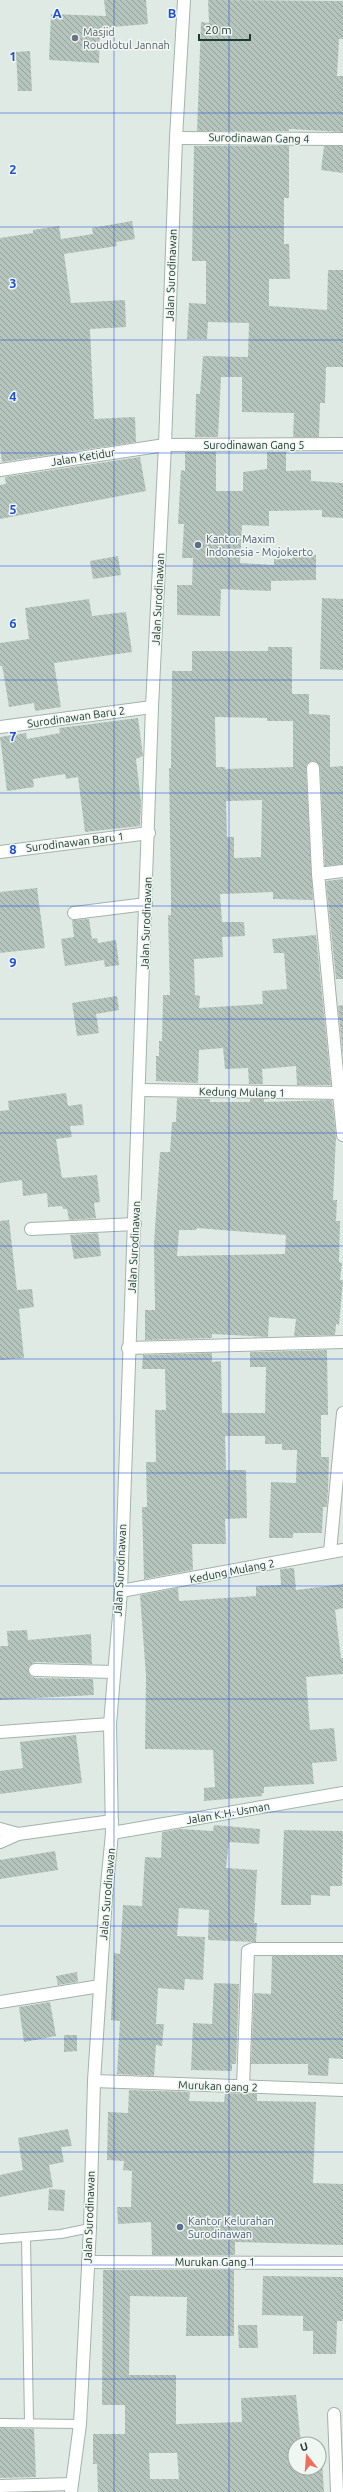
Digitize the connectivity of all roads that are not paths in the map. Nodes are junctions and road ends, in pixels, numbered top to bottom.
1 (184, 0) edge
2 (176, 138) junction
3 (343, 139) edge
4 (343, 444) edge
5 (165, 445) junction
6 (0, 470) edge
7 (152, 707) junction
8 (0, 727) edge
9 (313, 768) dead end
10 (149, 833) junction
11 (0, 852) edge
12 (343, 871) edge
13 (318, 874) junction
14 (146, 904) junction
15 (74, 912) dead end
16 (140, 1090) junction
17 (341, 1093) edge
18 (343, 1135) edge
19 (135, 1224) junction
20 (31, 1229) dead end
21 (343, 1342) edge
22 (128, 1348) junction
23 (343, 1413) edge
24 (343, 1550) edge
25 (330, 1552) junction
26 (120, 1592) junction
27 (35, 1670) dead end
28 (114, 1672) junction
29 (110, 1724) junction
30 (0, 1732) edge
31 (343, 1793) edge
32 (112, 1827) junction
33 (0, 1829) edge
34 (18, 1834) junction
35 (0, 1842) edge
36 (343, 1948) edge
37 (100, 1986) junction
38 (0, 2002) edge
39 (94, 2081) junction
40 (243, 2087) junction
41 (343, 2090) edge
42 (90, 2228) junction
43 (26, 2238) junction
44 (0, 2239) edge
45 (88, 2262) junction
46 (343, 2263) edge
47 (334, 2414) dead end
48 (0, 2423) edge
49 (29, 2423) junction
50 (80, 2424) junction
51 (0, 2486) edge
52 (72, 2488) edge
53 (337, 2492) edge

1 - 2 street, Jalan Surodinawan
2 - 3 street, Surodinawan Gang 4
2 - 5 street, Jalan Surodinawan
4 - 5 street, Surodinawan Gang 5
5 - 6 street, Jalan Ketidur
5 - 7 street, Jalan Surodinawan
7 - 8 street, Surodinawan Baru 2
7 - 10 street, Jalan Surodinawan
9 - 13 street
10 - 11 street, Surodinawan Baru 1
10 - 14 street, Jalan Surodinawan
12 - 13 street
13 - 17 street
14 - 15 street
14 - 16 street, Jalan Surodinawan
16 - 17 street, Kedung Mulang 1
16 - 19 street, Jalan Surodinawan
17 - 18 street
19 - 20 street
19 - 22 street, Jalan Surodinawan
21 - 22 street
22 - 26 street, Jalan Surodinawan
23 - 25 street
24 - 25 street, Kedung Mulang 2
25 - 26 street, Kedung Mulang 2
26 - 28 street, Jalan Surodinawan
27 - 28 street
28 - 29 street, Jalan Surodinawan
29 - 30 street
29 - 32 street, Jalan Surodinawan
31 - 32 street, Jalan K.H. Usman
32 - 34 street, Jalan K.H. Usman
32 - 37 street, Jalan Surodinawan
33 - 34 street
34 - 35 street
36 - 40 street
37 - 38 street
37 - 39 street, Jalan Surodinawan
39 - 40 street, Murukan gang 2
39 - 42 street, Jalan Surodinawan
40 - 41 street, Murukan gang 2
42 - 43 lane
42 - 45 street, Jalan Surodinawan
43 - 44 lane
43 - 49 lane
45 - 46 street, Murukan Gang 1
45 - 50 street, Jalan Surodinawan
47 - 53 street
48 - 49 lane
49 - 50 lane
50 - 52 street, Jalan Surodinawan
51 - 52 street

